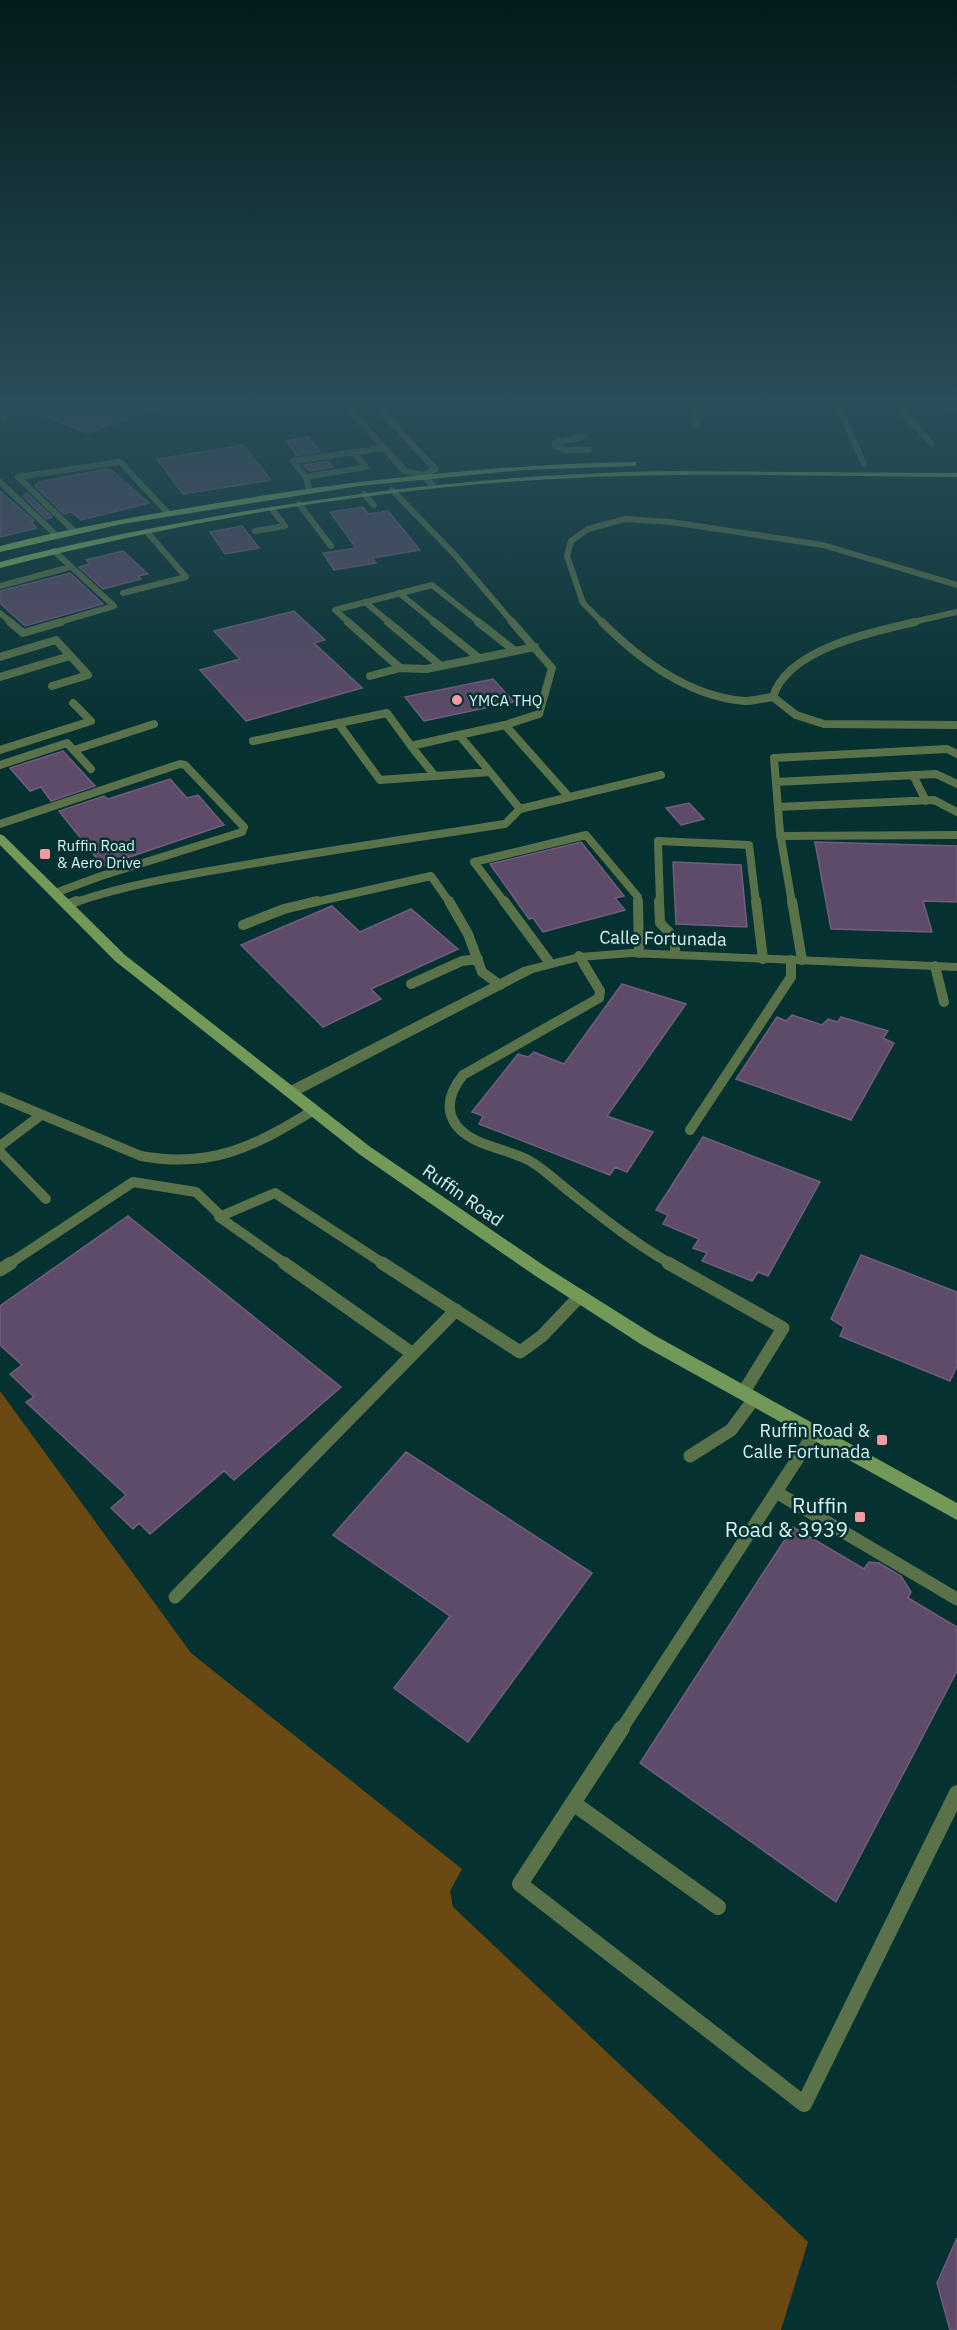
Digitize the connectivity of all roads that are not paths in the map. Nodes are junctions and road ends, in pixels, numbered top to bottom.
1 (34, 514) edge
2 (56, 514) edge
3 (164, 514) edge
4 (246, 514) edge
5 (276, 514) edge
6 (306, 514) edge
7 (415, 514) edge
8 (74, 531) junction
9 (255, 531) dead end
10 (147, 532) junction
11 (56, 535) junction
12 (331, 546) dead end
13 (0, 549) edge
14 (54, 551) junction
15 (0, 565) edge
16 (70, 567) junction
17 (957, 585) edge
18 (0, 586) edge
19 (123, 593) dead end
20 (399, 593) junction
21 (365, 602) junction
22 (957, 612) edge
23 (0, 613) edge
24 (535, 647) junction
25 (515, 651) junction
26 (70, 656) junction
27 (0, 657) edge
28 (479, 658) junction
29 (441, 666) junction
30 (400, 668) junction
31 (370, 676) dead end
32 (0, 677) edge
33 (52, 687) dead end
34 (773, 697) junction
35 (73, 703) dead end
36 (338, 723) junction
37 (154, 724) dead end
38 (505, 724) junction
39 (957, 725) edge
40 (459, 735) junction
41 (253, 741) dead end
42 (411, 746) junction
43 (0, 750) edge
44 (74, 750) junction
45 (957, 754) edge
46 (0, 765) edge
47 (91, 769) dead end
48 (490, 772) junction
49 (913, 775) junction
50 (435, 776) junction
51 (661, 776) dead end
52 (776, 782) junction
53 (957, 784) edge
54 (569, 797) junction
55 (926, 801) junction
56 (778, 807) junction
57 (520, 809) junction
58 (957, 812) edge
59 (0, 824) edge
60 (957, 835) edge
61 (780, 836) junction
62 (0, 838) edge
63 (55, 893) junction
64 (67, 905) junction
65 (243, 925) dead end
66 (639, 953) junction
67 (675, 954) junction
68 (579, 956) junction
69 (763, 958) junction
70 (478, 959) junction
71 (797, 960) junction
72 (550, 963) junction
73 (934, 966) junction
74 (957, 967) edge
75 (411, 984) dead end
76 (500, 985) junction
77 (945, 1002) dead end
78 (291, 1092) junction
79 (0, 1097) edge
80 (314, 1110) junction
81 (41, 1115) junction
82 (690, 1130) dead end
83 (0, 1146) edge
84 (0, 1152) edge
85 (46, 1199) dead end
86 (221, 1216) junction
87 (0, 1270) edge
88 (580, 1296) junction
89 (456, 1310) junction
90 (413, 1354) junction
91 (748, 1396) junction
92 (814, 1432) junction
93 (690, 1456) dead end
94 (776, 1492) junction
95 (957, 1512) edge
96 (175, 1597) dead end
97 (957, 1599) edge
98 (957, 1793) edge
99 (573, 1803) junction
100 (718, 1907) dead end

1 - 11 lane
2 - 8 lane
3 - 8 main road
4 - 10 main road
5 - 9 lane
6 - 12 lane
7 - 24 lane
8 - 11 main road
10 - 14 main road
10 - 19 lane
11 - 13 main road
14 - 15 main road
14 - 16 lane
16 - 18 lane
16 - 23 lane
17 - 34 lane
20 - 21 lane
20 - 25 lane
20 - 28 lane
21 - 29 lane
21 - 30 lane
22 - 34 lane
24 - 25 lane
24 - 38 lane
25 - 28 lane
26 - 27 lane
26 - 32 lane
26 - 33 lane
28 - 29 lane
29 - 30 lane
30 - 31 lane
34 - 39 lane
35 - 43 lane
36 - 41 lane
36 - 42 lane
36 - 50 lane
37 - 44 lane
38 - 40 lane
38 - 54 lane
40 - 42 lane
40 - 48 lane
42 - 50 lane
44 - 46 lane
44 - 47 lane
45 - 52 lane
48 - 50 lane
48 - 57 lane
49 - 52 lane
49 - 53 lane
49 - 55 lane
51 - 54 lane
52 - 56 lane
54 - 57 lane
55 - 56 lane
55 - 58 lane
56 - 61 lane
57 - 64 lane
59 - 63 lane
60 - 61 lane
61 - 71 lane
62 - 63 main road, Ruffin Road
63 - 64 main road, Ruffin Road
64 - 78 main road, Ruffin Road
65 - 70 lane
66 - 67 street, Calle Fortunada
66 - 68 street, Calle Fortunada
66 - 72 lane
67 - 69 street, Calle Fortunada
67 - 69 lane
68 - 72 street, Calle Fortunada
68 - 91 lane
69 - 71 street, Calle Fortunada
70 - 75 lane
70 - 76 lane
71 - 73 street, Calle Fortunada
71 - 82 lane
72 - 76 street, Calle Fortunada
73 - 74 street, Calle Fortunada
73 - 77 lane
76 - 78 street, Calle Fortunada
78 - 80 main road, Ruffin Road
79 - 81 lane
80 - 81 lane
80 - 88 main road, Ruffin Road
81 - 83 lane
84 - 85 lane
86 - 87 lane
86 - 89 lane
86 - 90 lane
88 - 89 lane
88 - 91 main road, Ruffin Road
89 - 90 lane
90 - 96 lane
91 - 92 main road, Ruffin Road
91 - 93 lane
92 - 94 lane
92 - 95 main road, Ruffin Road
94 - 97 lane
94 - 99 lane
98 - 99 lane
99 - 100 lane

